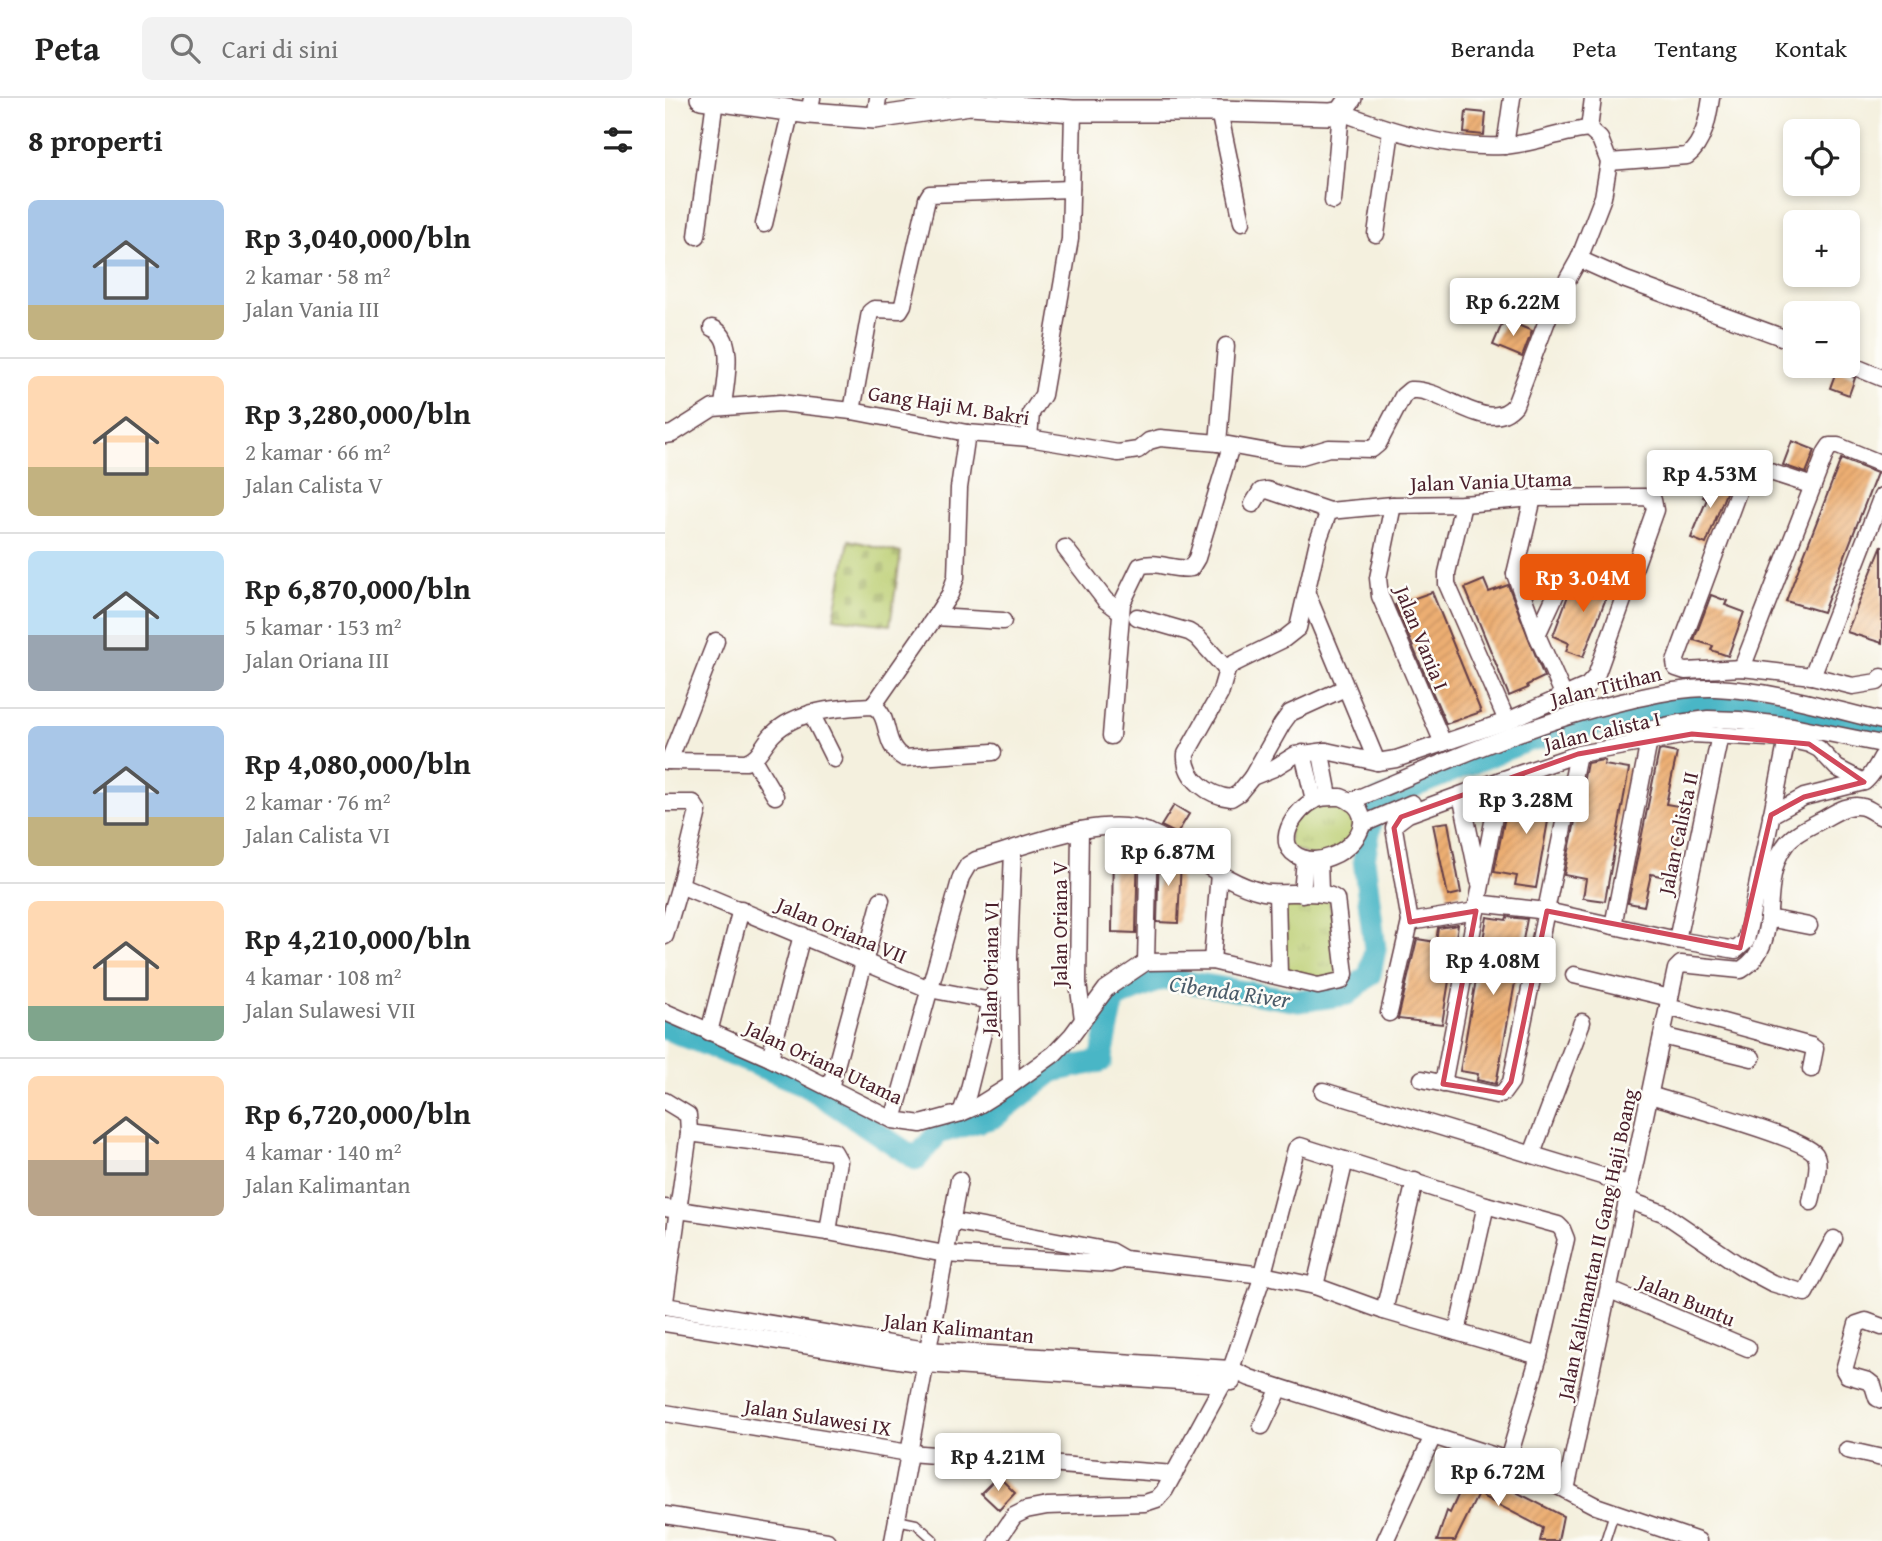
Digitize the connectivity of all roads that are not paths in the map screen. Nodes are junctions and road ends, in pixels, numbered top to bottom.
1 (1512, 98) edge
2 (1593, 98) edge
3 (1711, 98) edge
4 (708, 99) edge
5 (746, 101) edge
6 (970, 101) edge
7 (1148, 104) edge
8 (1282, 105) edge
9 (1345, 105) edge
10 (804, 107) edge
11 (876, 108) edge
12 (1073, 111) junction
13 (1219, 111) junction
14 (1589, 129) junction
15 (1391, 131) junction
16 (1505, 146) junction
17 (1609, 162) junction
18 (1071, 189) junction
19 (1333, 201) dead end
20 (1242, 222) dead end
21 (764, 224) dead end
22 (1376, 234) dead end
23 (697, 236) dead end
24 (1579, 260) junction
25 (712, 328) dead end
26 (1783, 338) edge
27 (1226, 346) dead end
28 (1860, 369) edge
29 (1882, 378) edge
30 (723, 406) junction
31 (852, 411) junction
32 (967, 433) junction
33 (665, 435) edge
34 (1029, 438) junction
35 (1224, 444) junction
36 (1882, 464) edge
37 (1813, 486) junction
38 (1882, 496) edge
39 (1533, 498) junction
40 (1253, 504) dead end
41 (1392, 505) junction
42 (1464, 505) junction
43 (1329, 510) junction
44 (1065, 548) dead end
45 (1594, 566) dead end
46 (1568, 568) junction
47 (1515, 574) junction
48 (1307, 594) junction
49 (1129, 614) junction
50 (935, 617) junction
51 (1316, 619) junction
52 (1003, 621) dead end
53 (1298, 628) junction
54 (1537, 635) junction
55 (716, 642) dead end
56 (1742, 668) junction
57 (1227, 670) junction
58 (1812, 676) junction
59 (1882, 677) edge
60 (1345, 688) junction
61 (1564, 696) junction
62 (873, 706) junction
63 (811, 713) junction
64 (1507, 721) junction
65 (1720, 735) junction
66 (1111, 736) dead end
67 (1787, 739) junction
68 (1649, 741) junction
69 (1880, 742) edge
70 (1443, 743) junction
71 (1326, 751) junction
72 (993, 752) dead end
73 (1303, 753) junction
74 (1578, 754) junction
75 (834, 759) dead end
76 (750, 760) junction
77 (667, 761) edge
78 (1377, 762) junction
79 (1252, 777) junction
80 (1501, 779) junction
81 (1864, 782) junction
82 (1461, 794) junction
83 (775, 796) dead end
84 (1321, 798) junction
85 (1351, 801) junction
86 (665, 803) edge
87 (1771, 815) junction
88 (1882, 817) edge
89 (1363, 824) junction
90 (1080, 830) junction
91 (1149, 832) junction
92 (1013, 850) junction
93 (1312, 859) junction
94 (1219, 873) junction
95 (680, 885) junction
96 (1320, 892) junction
97 (1277, 894) junction
98 (1302, 894) junction
99 (881, 900) dead end
100 (1478, 901) junction
101 (741, 909) junction
102 (1547, 911) junction
103 (1768, 918) junction
104 (1410, 922) junction
105 (1613, 926) junction
106 (1809, 926) dead end
107 (802, 935) junction
108 (665, 936) edge
109 (1677, 940) junction
110 (1009, 956) junction
111 (1212, 961) junction
112 (863, 962) junction
113 (1146, 962) junction
114 (1279, 975) junction
115 (1574, 975) dead end
116 (929, 989) junction
117 (991, 1001) junction
118 (1669, 1002) junction
119 (665, 1012) edge
120 (1389, 1013) dead end
121 (1083, 1019) junction
122 (1582, 1022) dead end
123 (709, 1032) junction
124 (1662, 1036) junction
125 (770, 1058) junction
126 (1752, 1058) dead end
127 (1811, 1069) dead end
128 (1422, 1079) dead end
129 (1443, 1084) junction
130 (1011, 1086) junction
131 (830, 1088) junction
132 (1323, 1091) dead end
133 (1650, 1095) junction
134 (665, 1101) edge
135 (961, 1113) junction
136 (893, 1120) junction
137 (689, 1125) junction
138 (1532, 1154) junction
139 (1345, 1160) junction
140 (958, 1180) dead end
141 (1415, 1181) junction
142 (1629, 1192) junction
143 (1811, 1202) dead end
144 (1486, 1205) junction
145 (671, 1209) edge
146 (951, 1221) junction
147 (828, 1232) junction
148 (1834, 1239) dead end
149 (944, 1254) junction
150 (1124, 1259) junction
151 (1263, 1275) junction
152 (1315, 1286) junction
153 (1610, 1290) junction
154 (665, 1303) edge
155 (1384, 1311) junction
156 (665, 1323) edge
157 (1882, 1327) edge
158 (1457, 1332) junction
159 (1748, 1348) dead end
160 (1539, 1356) junction
161 (925, 1357) junction
162 (1227, 1376) junction
163 (1280, 1388) junction
164 (1882, 1400) edge
165 (665, 1413) edge
166 (1262, 1426) dead end
167 (1433, 1436) junction
168 (1847, 1450) dead end
169 (909, 1453) junction
170 (1882, 1458) edge
171 (1508, 1460) junction
172 (1174, 1474) junction
173 (1566, 1490) junction
174 (1614, 1513) junction
175 (665, 1515) edge
176 (897, 1520) junction
177 (933, 1539) dead end
178 (827, 1541) edge
179 (894, 1541) edge
180 (996, 1541) edge
181 (1385, 1541) edge
182 (1605, 1541) edge
183 (1698, 1541) edge

1 - 16 street
2 - 14 street
3 - 17 street
4 - 5 street
4 - 23 street
5 - 10 street
6 - 11 street
6 - 12 street
7 - 12 street
7 - 13 street
8 - 9 street
8 - 13 street
9 - 15 street
9 - 19 street
10 - 11 street
10 - 21 street
12 - 18 street
13 - 20 street
14 - 16 street
14 - 17 street
15 - 16 street
15 - 22 street
17 - 24 street
18 - 31 street
18 - 34 street
24 - 26 street
24 - 35 street, Gang Haji M. Bakri
25 - 30 street
27 - 35 street
28 - 29 street
30 - 31 street, Gang Haji M. Bakri
30 - 33 street, Gang Haji M. Bakri
31 - 32 street, Gang Haji M. Bakri
32 - 34 street, Gang Haji M. Bakri
32 - 50 street
34 - 35 street, Gang Haji M. Bakri
35 - 49 street
36 - 37 street
37 - 56 street
37 - 56 street
38 - 58 street
39 - 42 street, Jalan Vania Utama
39 - 47 street
39 - 61 street, Jalan Vania Utama
40 - 43 street, Jalan Vania Utama
41 - 42 street, Jalan Vania Utama
41 - 43 street, Jalan Vania Utama
41 - 70 street, Jalan Vania I
42 - 64 street
43 - 48 street
44 - 49 street
45 - 46 street
46 - 47 street
46 - 54 street
47 - 54 street
48 - 51 street
48 - 53 street
49 - 57 street
49 - 66 street
50 - 52 street
50 - 62 street
51 - 53 street
51 - 60 street
53 - 57 street
54 - 61 street
55 - 77 street
56 - 58 street
57 - 79 street
58 - 59 street
60 - 78 street
60 - 79 street
61 - 64 street
62 - 63 street
62 - 72 street
63 - 75 street
63 - 76 street
64 - 70 street
65 - 67 street, Jalan Calista I
65 - 68 street, Jalan Calista I
65 - 109 street, Jalan Calista II
67 - 81 street, Jalan Calista I
67 - 87 street
68 - 74 street, Jalan Calista I
68 - 105 street
69 - 81 street
69 - 85 street, Jalan Titihan
69 - 89 street
70 - 78 street
71 - 73 street
71 - 78 street
71 - 84 street
73 - 79 street
73 - 84 street
74 - 80 street, Jalan Calista I
74 - 102 street
76 - 77 street
76 - 83 street
80 - 82 street, Jalan Calista I
80 - 100 street
81 - 87 street
82 - 100 street
82 - 104 street, Jalan Calista I
84 - 85 street
84 - 93 street
85 - 89 street
86 - 95 street
87 - 109 street
88 - 103 street
89 - 93 street
90 - 91 street
90 - 92 street
90 - 121 street, Jalan Oriana V
91 - 94 street
91 - 113 street
92 - 110 street, Jalan Oriana VI
92 - 116 street
93 - 96 street
93 - 98 street
94 - 97 street
94 - 111 street
95 - 101 street, Jalan Oriana VII
95 - 108 street
96 - 98 street
96 - 114 street
97 - 98 street
97 - 114 street
99 - 112 street
100 - 102 street
100 - 104 street
100 - 129 street
101 - 107 street, Jalan Oriana VII
101 - 123 street
102 - 105 street
102 - 129 street
103 - 106 street
103 - 118 street, Jalan Kalimantan II Gang Haji Boang
104 - 120 street
105 - 109 street
107 - 112 street, Jalan Oriana VII
107 - 125 street
110 - 117 street
110 - 130 street, Jalan Oriana VI
111 - 113 street
111 - 114 street
112 - 116 street, Jalan Oriana VII
112 - 131 street
113 - 121 street, Jalan Oriana Utama
115 - 118 street
116 - 117 street, Jalan Oriana VII
116 - 136 street
117 - 135 street
118 - 124 street, Jalan Kalimantan II Gang Haji Boang
118 - 127 street
119 - 123 street, Jalan Oriana Utama
121 - 130 street, Jalan Oriana Utama
122 - 138 street
123 - 125 street, Jalan Oriana Utama
124 - 126 street
124 - 133 street, Jalan Kalimantan II Gang Haji Boang
125 - 131 street, Jalan Oriana Utama
128 - 129 street
130 - 135 street, Jalan Oriana Utama
131 - 136 street, Jalan Oriana Utama
132 - 138 street
133 - 142 street, Jalan Kalimantan II Gang Haji Boang
133 - 143 street
134 - 137 street
135 - 136 street, Jalan Oriana Utama
137 - 145 street
137 - 147 street
138 - 142 street
139 - 141 street
139 - 151 street
139 - 152 street
140 - 146 street
141 - 144 street
141 - 155 street
142 - 148 street
142 - 153 street, Jalan Kalimantan II Gang Haji Boang
144 - 158 street
144 - 160 street
145 - 147 street
145 - 154 street
146 - 149 street
146 - 150 street
147 - 149 street
149 - 150 street
149 - 161 street
150 - 151 street
151 - 152 street
151 - 162 street
152 - 155 street
153 - 159 street, Jalan Buntu
153 - 173 street, Jalan Kalimantan II Gang Haji Boang
154 - 161 street, Jalan Kalimantan
155 - 158 street
156 - 161 street, Jalan Kalimantan
157 - 164 street
158 - 160 street
160 - 171 street
161 - 162 street, Jalan Kalimantan
161 - 169 street
162 - 163 street, Jalan Kalimantan
162 - 172 street
163 - 166 street
163 - 167 street, Jalan Kalimantan
165 - 169 street, Jalan Sulawesi IX
167 - 171 street, Jalan Kalimantan
167 - 181 street
168 - 170 street
169 - 172 street, Jalan Sulawesi IX
169 - 176 street
171 - 173 street, Jalan Kalimantan
172 - 180 street
173 - 174 street, Jalan Kalimantan
174 - 182 lane
174 - 183 street, Jalan Kalimantan
175 - 178 street
176 - 177 lane
176 - 179 street

